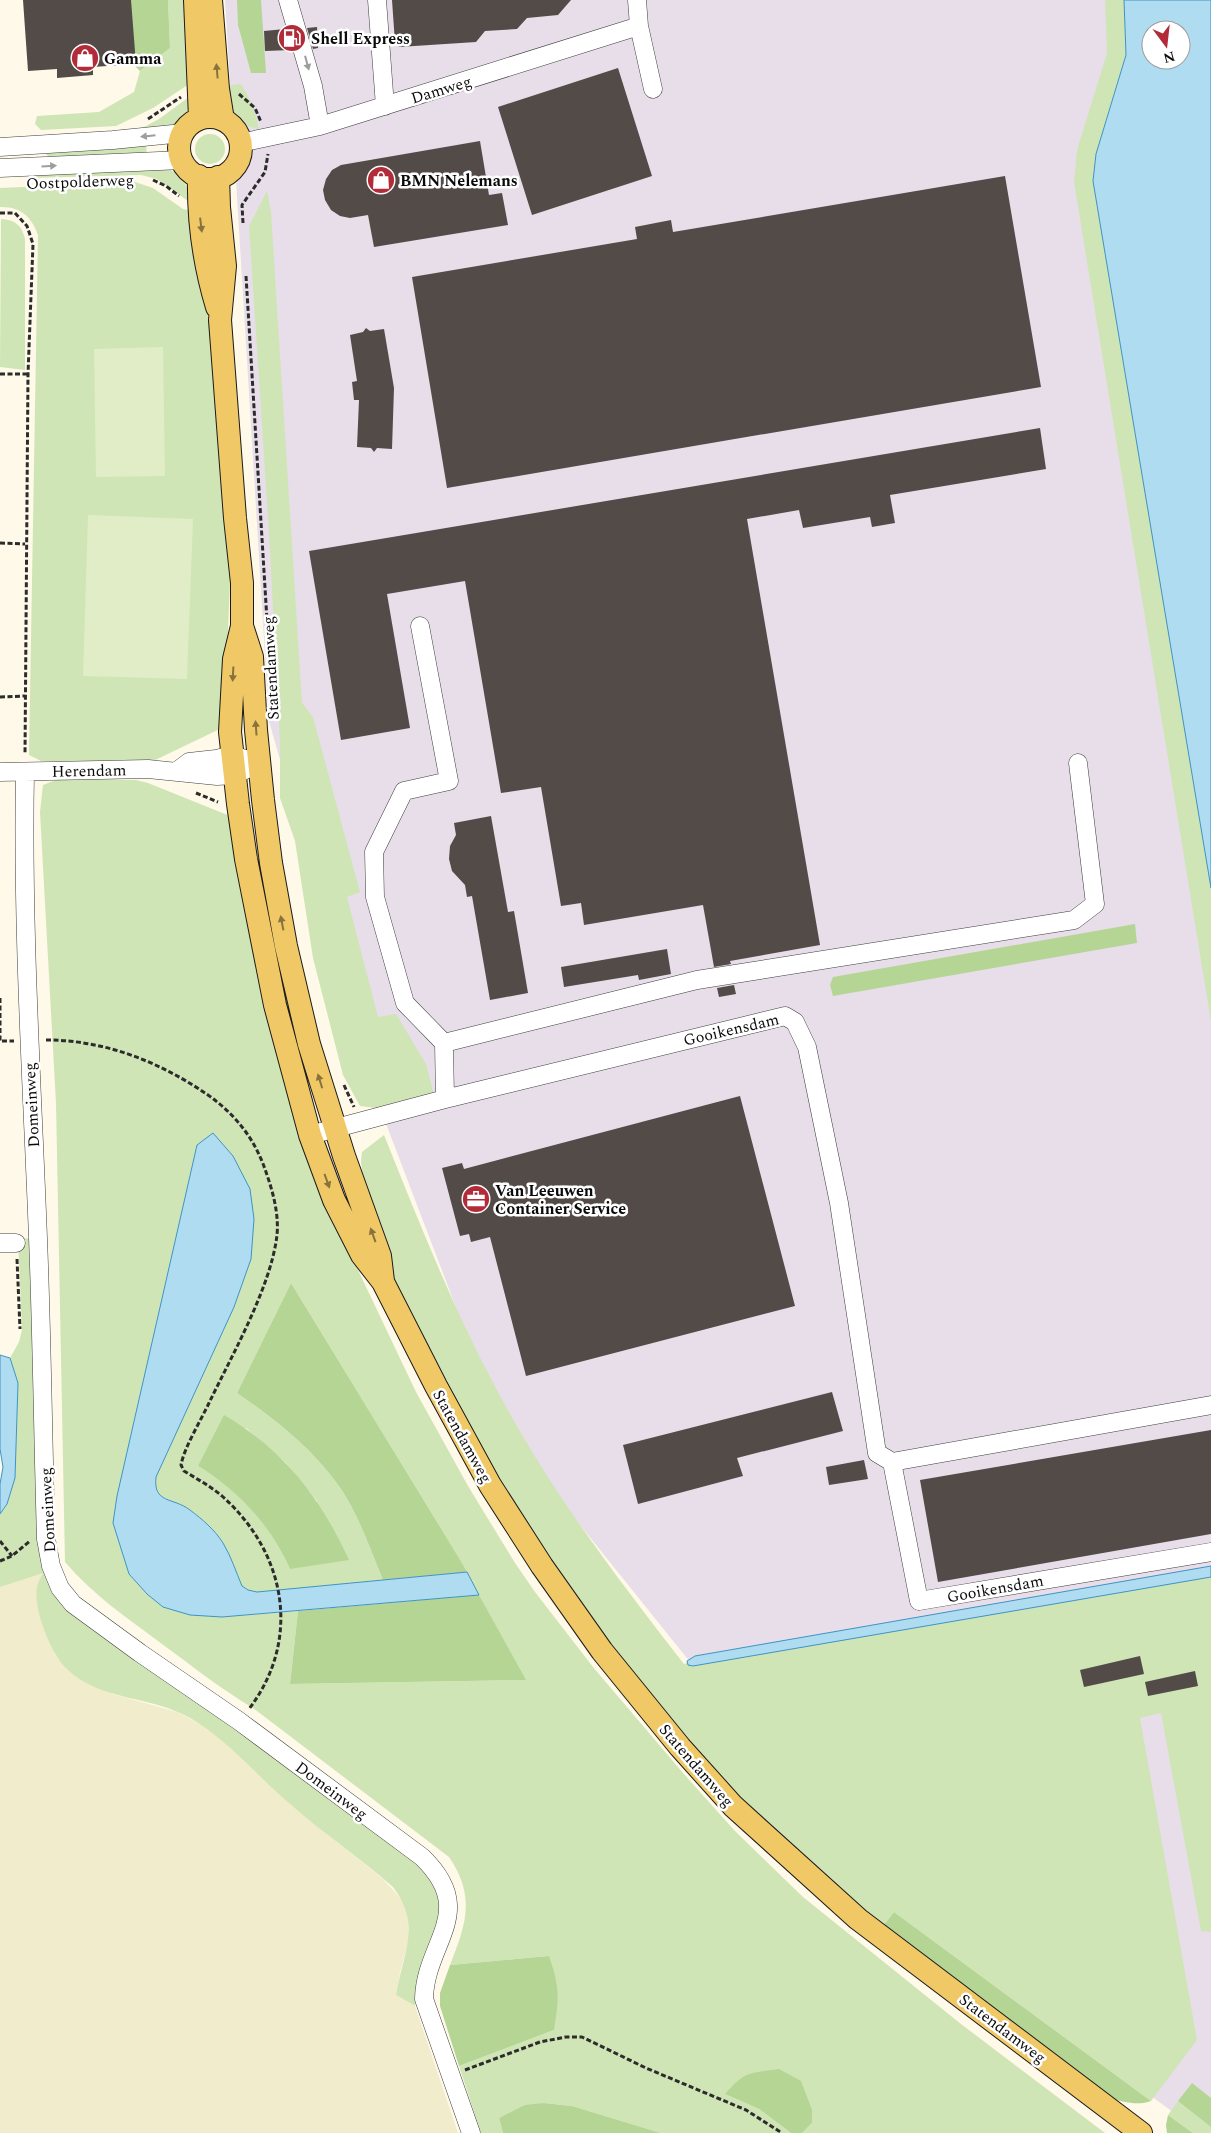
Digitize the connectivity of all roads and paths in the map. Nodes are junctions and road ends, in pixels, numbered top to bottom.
1 (288, 0) edge
2 (377, 0) edge
3 (638, 0) edge
4 (209, 3) edge
5 (639, 26) junction
6 (654, 89) dead end
7 (218, 90) junction
8 (385, 106) junction
9 (200, 118) junction
10 (223, 120) junction
11 (144, 121) dead end
12 (320, 126) junction
13 (183, 133) junction
14 (240, 143) junction
15 (0, 148) edge
16 (182, 160) junction
17 (0, 168) edge
18 (209, 177) junction
19 (146, 179) dead end
20 (209, 207) junction
21 (0, 213) edge
22 (243, 225) dead end
23 (246, 274) dead end
24 (0, 374) edge
25 (28, 374) junction
26 (0, 543) edge
27 (25, 544) junction
28 (242, 626) junction
29 (420, 626) dead end
30 (268, 640) dead end
31 (25, 696) junction
32 (0, 697) edge
33 (259, 763) junction
34 (1078, 763) dead end
35 (234, 765) junction
36 (0, 772) edge
37 (25, 772) junction
38 (0, 998) edge
39 (28, 1040) junction
40 (444, 1043) junction
41 (342, 1080) dead end
42 (446, 1099) junction
43 (360, 1121) junction
44 (334, 1128) junction
45 (310, 1135) junction
46 (383, 1282) junction
47 (1211, 1406) edge
48 (885, 1457) junction
49 (0, 1541) edge
50 (1211, 1552) edge
51 (0, 1561) edge
52 (239, 1721) junction
53 (450, 2075) junction
54 (470, 2133) edge
55 (782, 2133) edge
56 (1142, 2133) edge

1 -> 12 street
2 - 8 street
3 - 5 street
4 - 7 main road
5 - 6 street
5 - 8 street, Damweg
7 - 9 main road
10 -> 7 main road
7 - 11 path
8 - 12 street, Damweg
9 - 10 main road
9 - 13 main road
10 - 14 main road
12 - 14 street, Damweg
13 -> 15 street
13 - 16 main road
14 - 18 main road
17 -> 16 street, Oostpolderweg
16 - 18 main road
18 - 20 main road, Statendamweg
19 -> 20 path, Oostpolderweg
20 - 22 path
20 - 28 main road, Statendamweg
21 - 25 path
23 - 30 path, Statendamweg
24 - 25 path
25 - 27 path
26 - 27 path
27 - 31 path
33 -> 28 main road, Statendamweg
28 -> 35 main road, Statendamweg
29 - 40 street
31 - 32 path
31 - 37 path
33 - 35 street, Herendam
44 -> 33 main road, Statendamweg
34 - 40 street
35 - 37 street, Herendam
35 - 45 main road, Statendamweg
36 - 37 street, Herendam
37 - 39 street, Domeinweg
38 - 39 path
39 - 52 street, Domeinweg
39 - 52 path
40 - 42 street
41 - 43 path
42 - 43 street, Gooikensdam
42 - 48 street, Gooikensdam
43 - 44 street, Gooikensdam
44 - 45 street, Gooikensdam
46 -> 44 main road, Statendamweg
45 -> 46 main road, Statendamweg
46 - 56 main road, Statendamweg
47 - 48 street
48 - 50 street, Gooikensdam
49 - 51 path
52 - 53 street, Domeinweg
53 - 54 street, Domeinweg
53 - 55 path

